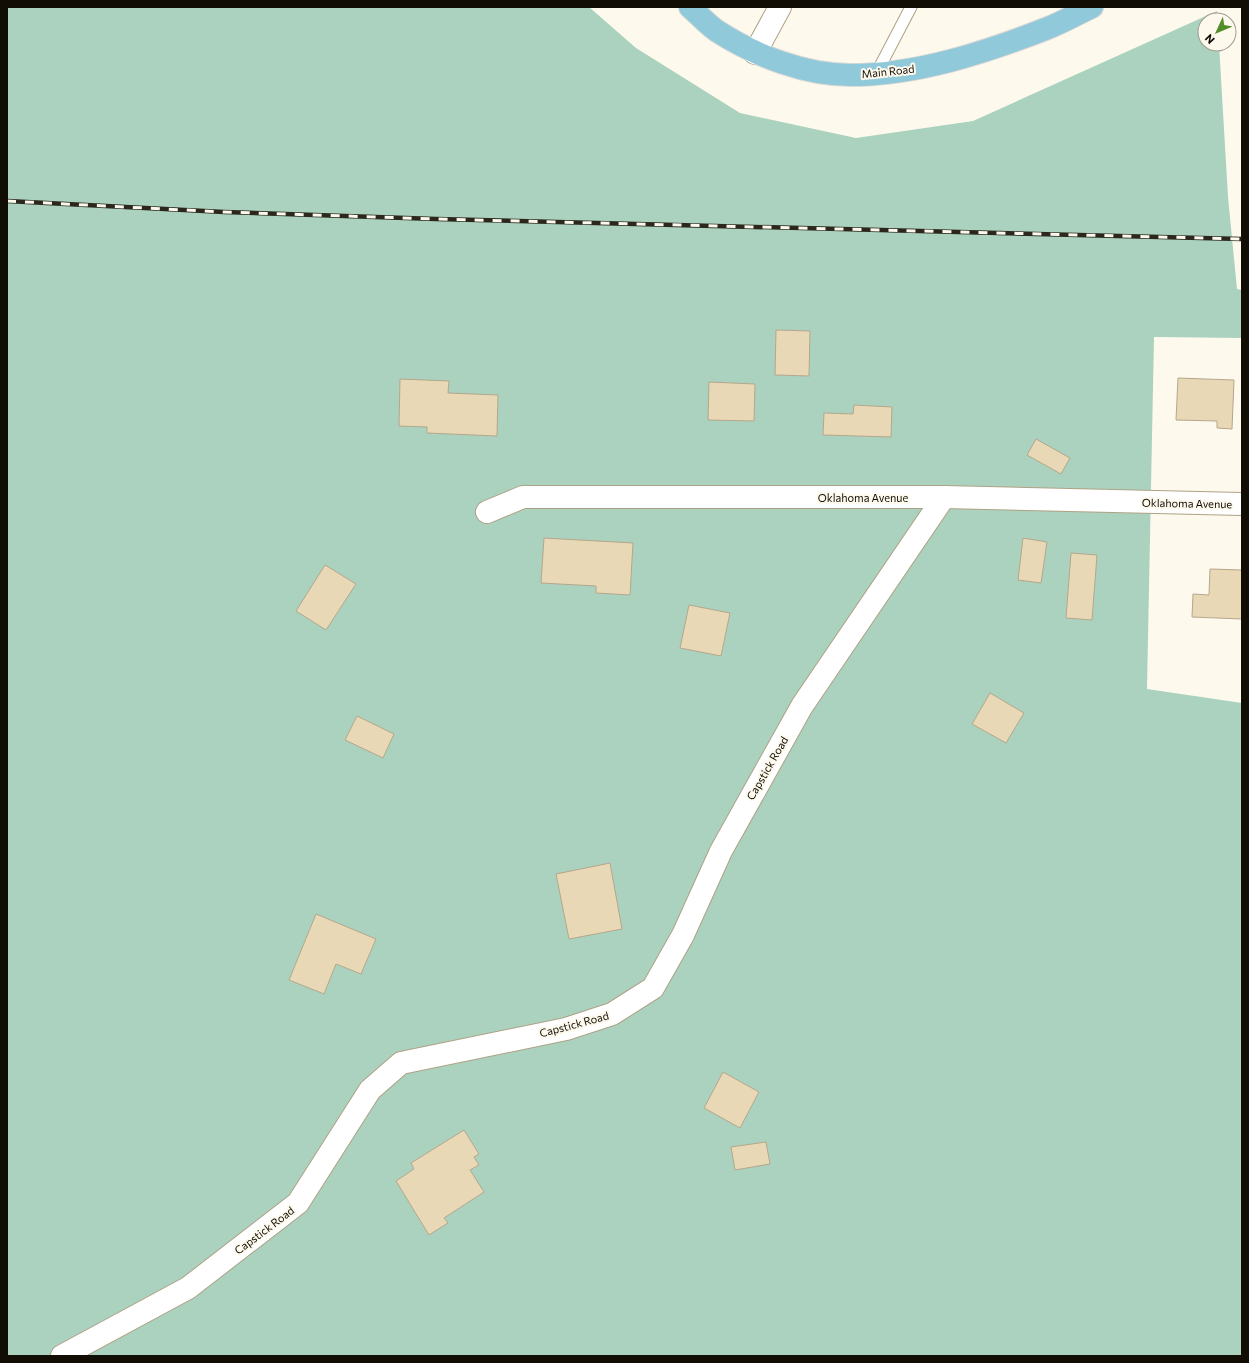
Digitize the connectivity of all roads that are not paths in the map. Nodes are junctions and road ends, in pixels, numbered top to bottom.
1 (690, 7) edge
2 (780, 7) edge
3 (911, 7) edge
4 (1092, 7) edge
5 (755, 53) junction
6 (876, 74) junction
7 (944, 497) junction
8 (1242, 504) edge
9 (487, 512) dead end
10 (62, 1356) edge

1 - 5 main road, Main Road
2 - 5 street
3 - 6 lane
4 - 6 main road, Main Road
5 - 6 main road, Main Road
7 - 8 street, Oklahoma Avenue
7 - 9 street, Oklahoma Avenue
7 - 10 street, Capstick Road

